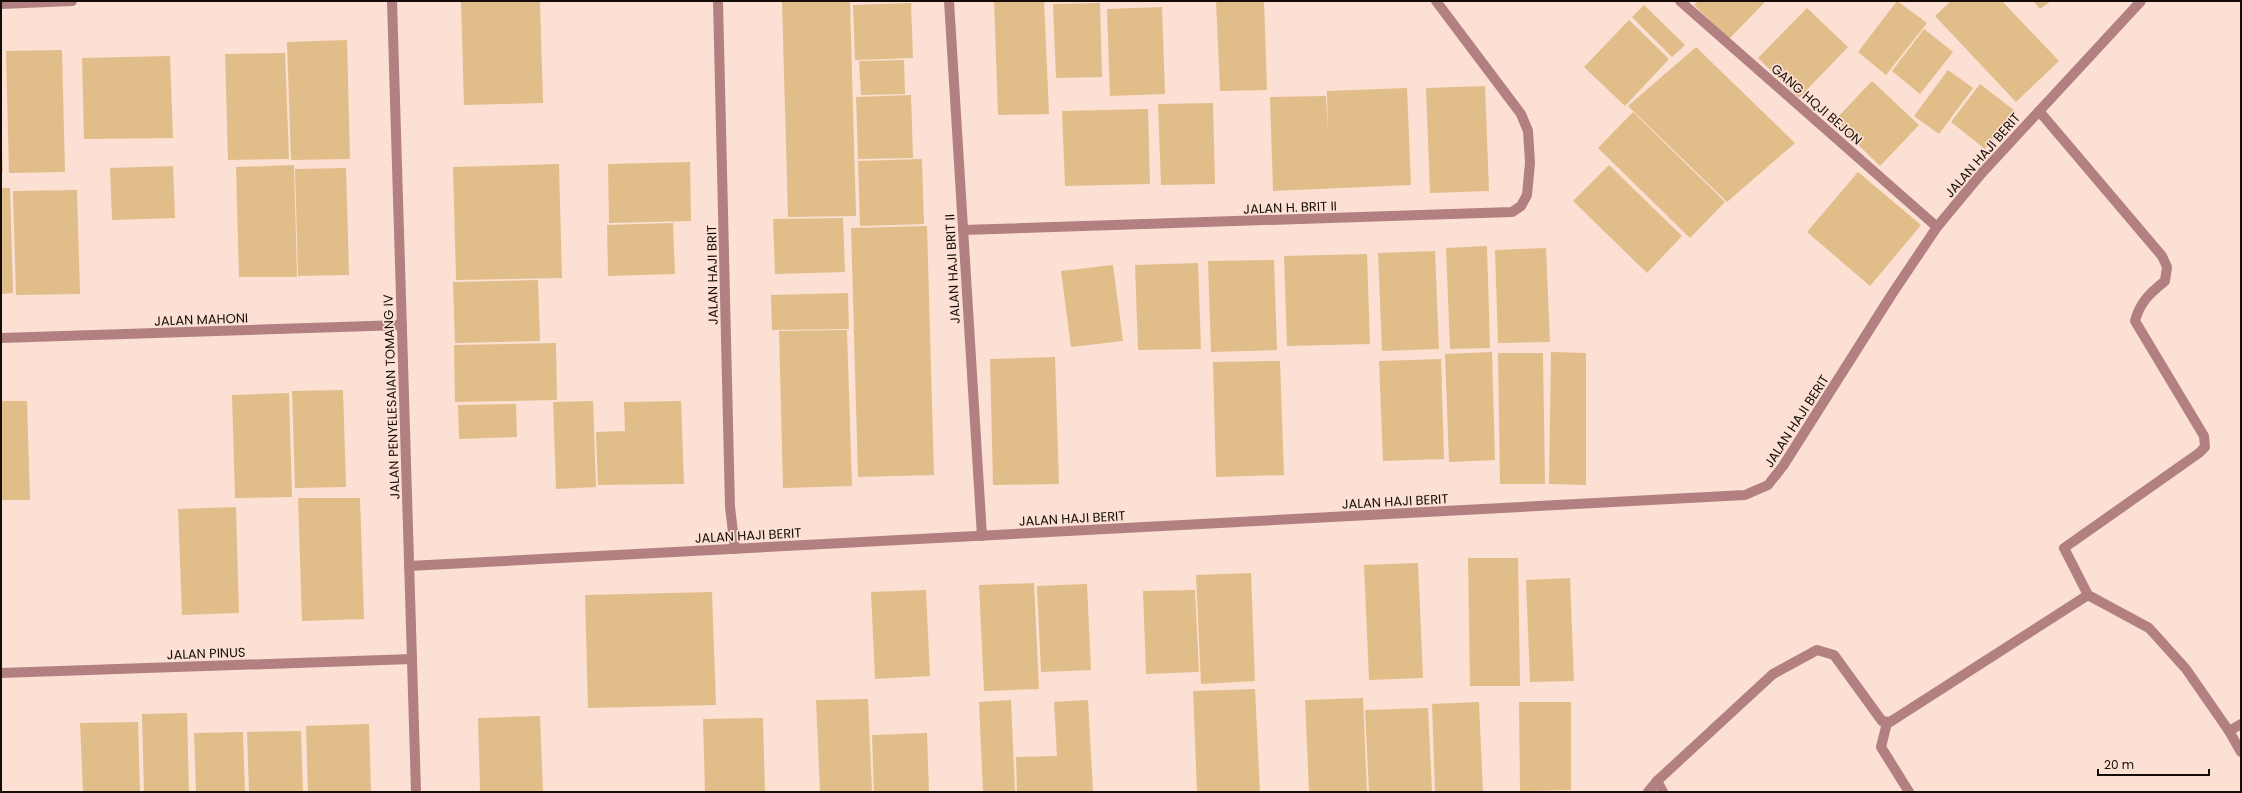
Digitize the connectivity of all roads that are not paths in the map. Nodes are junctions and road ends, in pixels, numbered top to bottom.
1 (72, 1) edge
2 (392, 1) edge
3 (718, 1) edge
4 (949, 1) edge
5 (1436, 1) edge
6 (1680, 1) edge
7 (2141, 1) edge
8 (1, 4) edge
9 (2039, 111) junction
10 (1937, 227) junction
11 (963, 230) junction
12 (402, 325) junction
13 (1, 338) edge
14 (982, 536) junction
15 (735, 549) junction
16 (409, 566) junction
17 (2088, 595) junction
18 (412, 659) junction
19 (1, 673) edge
20 (1887, 722) junction
21 (2241, 724) edge
22 (2229, 731) junction
23 (2241, 752) edge
24 (1657, 781) junction
25 (416, 792) edge
26 (1648, 792) edge
27 (1663, 792) edge
28 (1909, 792) edge

1 - 8 street
2 - 12 street, JALAN PENYELESAIAN TOMANG IV
3 - 15 street, JALAN HAJI BRIT
4 - 11 street, JALAN HAJI BRIT II
5 - 11 street, JALAN H. BRIT II
6 - 10 street, GANG HQJI BEJON
7 - 9 street, JALAN HAJI BERIT
9 - 10 street, JALAN HAJI BERIT
9 - 17 street
10 - 14 street, JALAN HAJI BERIT
11 - 14 street, JALAN HAJI BRIT II
12 - 13 street, JALAN MAHONI
12 - 16 street, JALAN PENYELESAIAN TOMANG IV
14 - 15 street, JALAN HAJI BERIT
15 - 16 street, JALAN HAJI BERIT
16 - 18 street, JALAN PENYELESAIAN TOMANG IV
17 - 20 street
17 - 22 street
18 - 19 street, JALAN PINUS
18 - 25 street, JALAN PENYELESAIAN TOMANG IV
20 - 24 street
20 - 28 street
21 - 22 street
22 - 23 street
24 - 26 street
24 - 27 street

